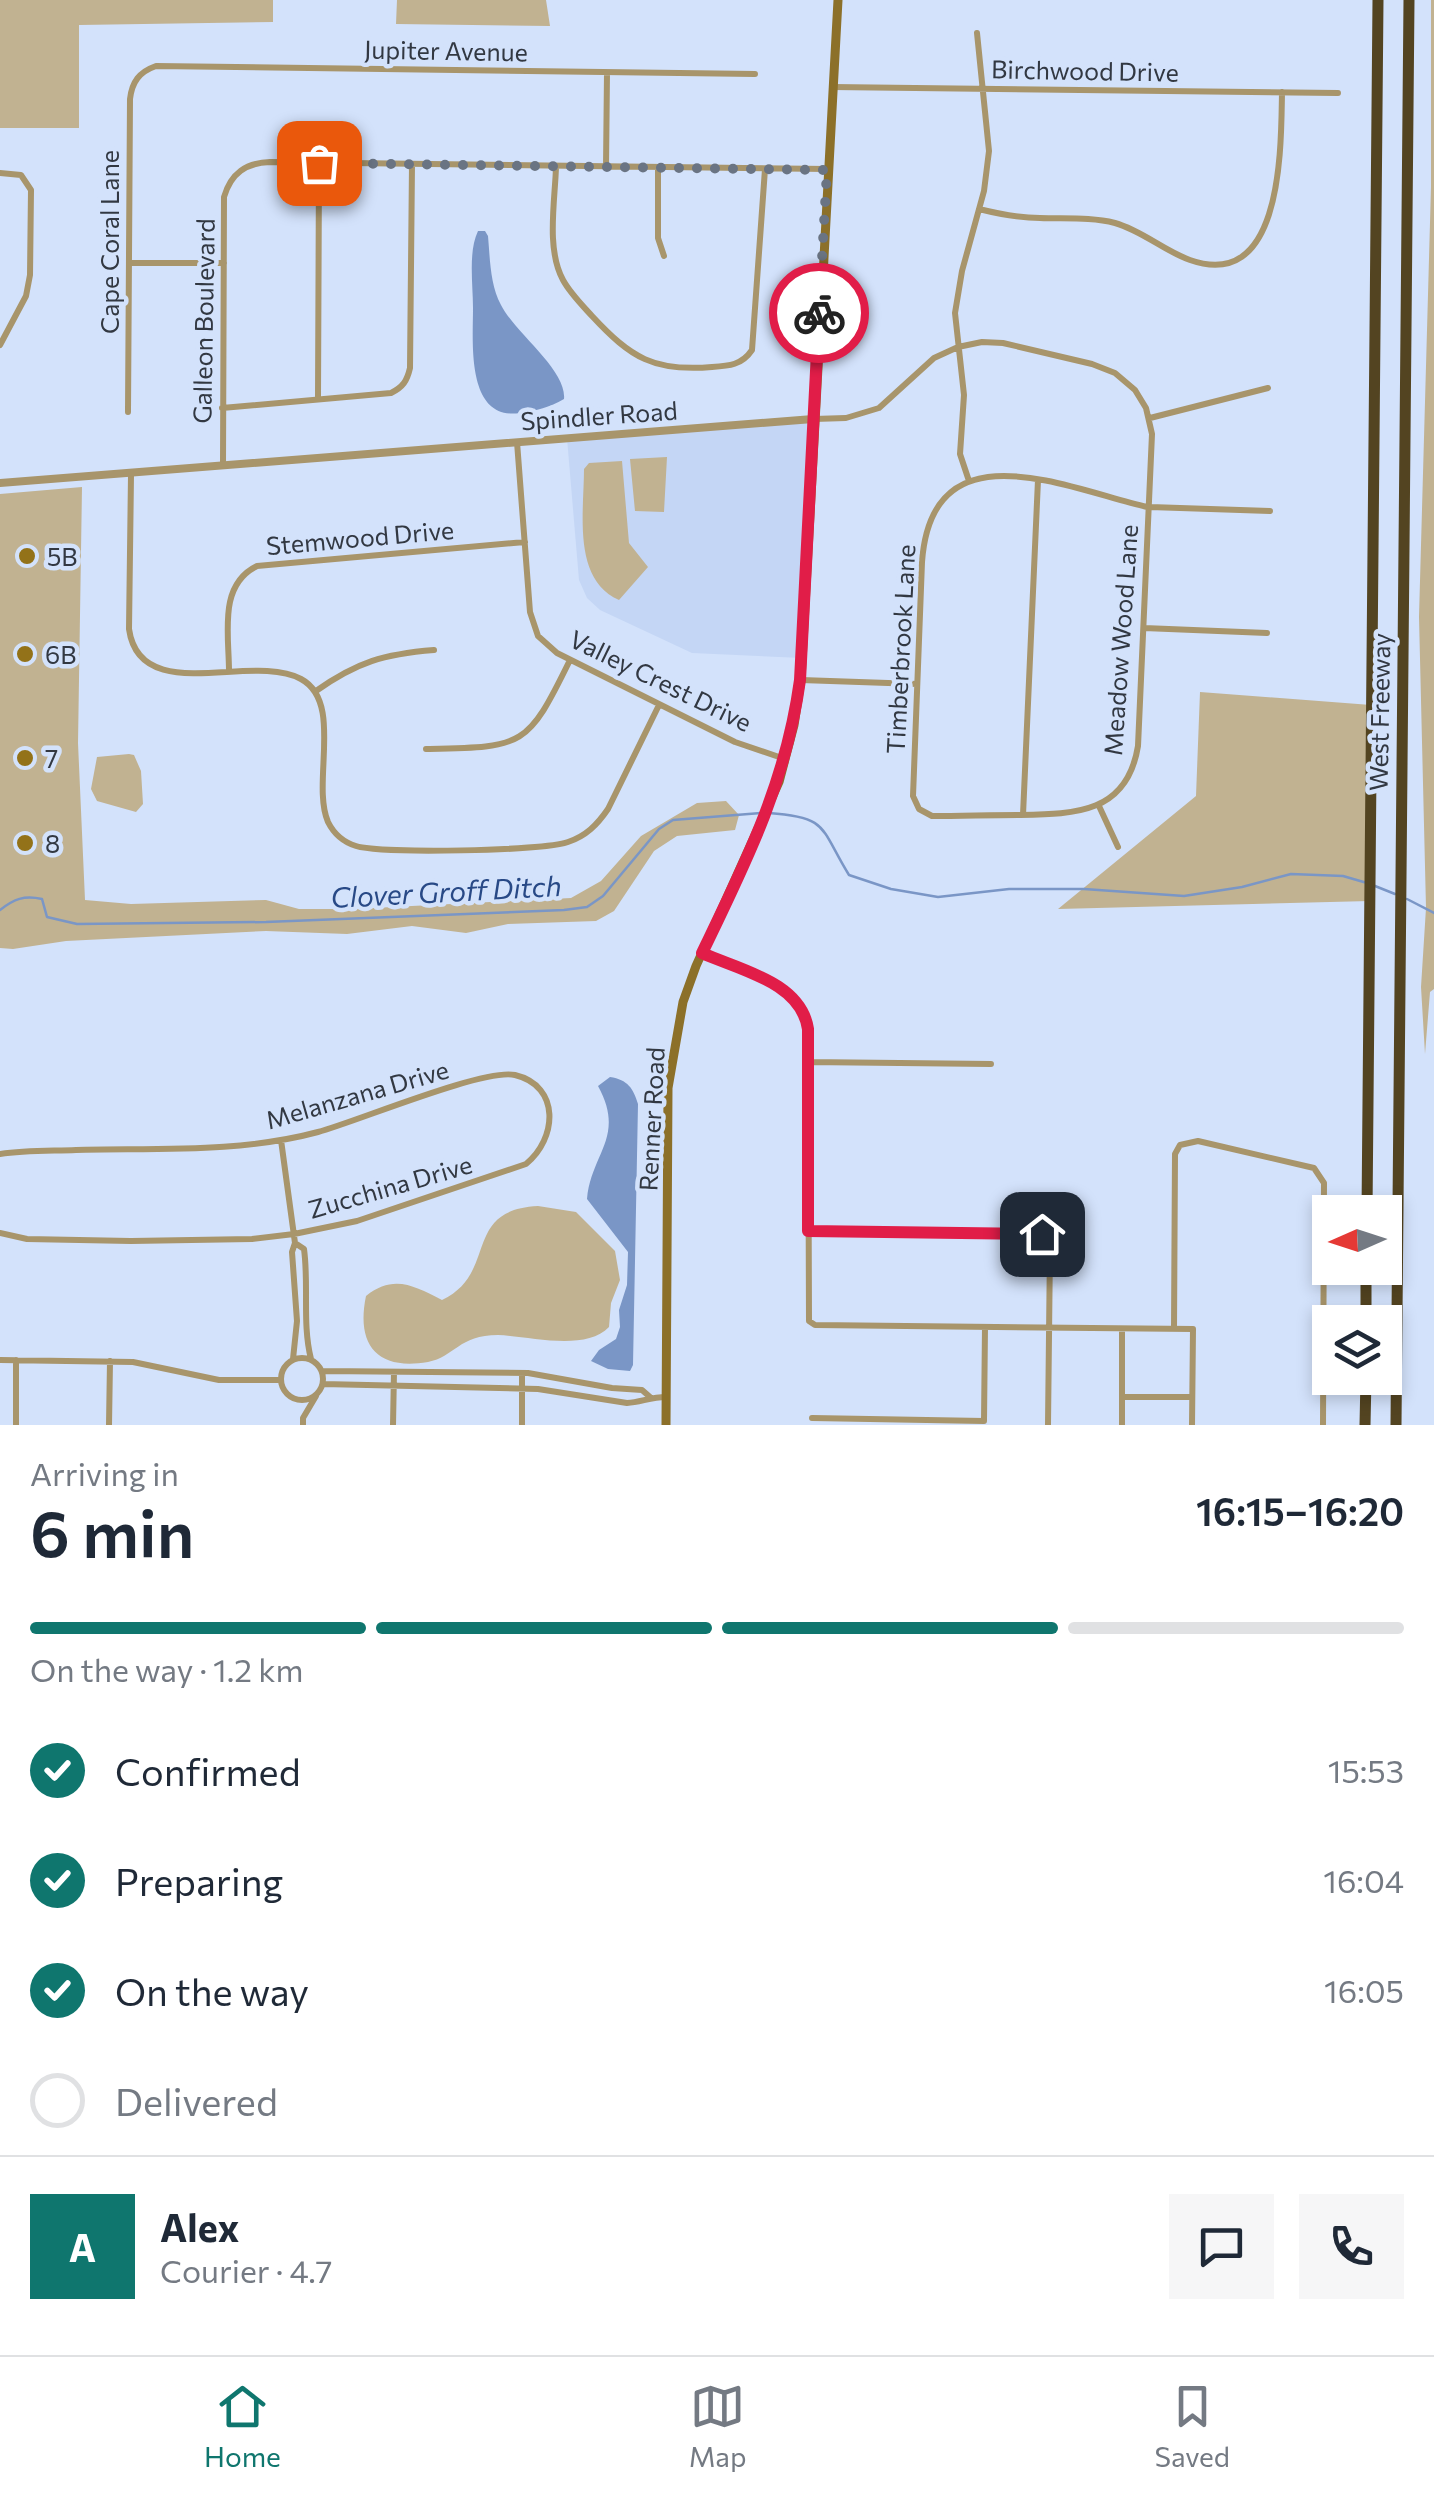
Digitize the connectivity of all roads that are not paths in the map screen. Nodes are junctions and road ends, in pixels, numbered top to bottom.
1 (838, 0) edge
2 (1378, 0) edge
3 (1408, 0) edge
4 (977, 33) dead end
5 (607, 73) junction
6 (755, 74) dead end
7 (139, 75) joint
8 (832, 87) junction
9 (984, 89) junction
10 (1282, 92) junction
11 (1338, 93) dead end
12 (319, 163) junction
13 (412, 164) junction
14 (556, 166) junction
15 (606, 167) junction
16 (658, 168) junction
17 (766, 169) junction
18 (827, 170) junction
19 (0, 174) edge
20 (980, 209) junction
21 (664, 256) dead end
22 (129, 263) junction
23 (224, 263) junction
24 (0, 345) edge
25 (958, 347) junction
26 (1268, 388) dead end
27 (318, 399) junction
28 (222, 408) junction
29 (128, 412) dead end
30 (1150, 418) junction
31 (812, 419) junction
32 (516, 442) junction
33 (224, 466) junction
34 (131, 475) junction
35 (1038, 480) junction
36 (969, 481) junction
37 (0, 483) edge
38 (1150, 507) junction
39 (1270, 511) dead end
40 (524, 542) junction
41 (1144, 628) junction
42 (1267, 633) dead end
43 (434, 650) dead end
44 (570, 660) junction
45 (229, 671) junction
46 (800, 680) junction
47 (917, 684) junction
48 (316, 691) junction
49 (659, 705) junction
50 (426, 750) dead end
51 (785, 759) junction
52 (1099, 806) junction
53 (1024, 815) junction
54 (1118, 847) dead end
55 (702, 953) junction
56 (808, 1062) junction
57 (991, 1064) dead end
58 (540, 1090) joint
59 (281, 1140) junction
60 (0, 1154) edge
61 (1367, 1195) edge
62 (808, 1231) junction
63 (0, 1233) edge
64 (294, 1239) junction
65 (986, 1327) junction
66 (1049, 1328) junction
67 (1122, 1328) junction
68 (1174, 1329) junction
69 (292, 1359) junction
70 (311, 1359) junction
71 (0, 1360) edge
72 (16, 1360) junction
73 (110, 1361) junction
74 (322, 1372) junction
75 (394, 1372) junction
76 (522, 1373) junction
77 (281, 1380) junction
78 (323, 1384) junction
79 (394, 1386) junction
80 (522, 1388) junction
81 (316, 1395) junction
82 (1366, 1395) edge
83 (290, 1396) junction
84 (650, 1397) junction
85 (666, 1397) junction
86 (1122, 1397) junction
87 (1192, 1397) junction
88 (812, 1418) dead end
89 (303, 1422) edge
90 (984, 1423) edge
91 (16, 1425) edge
92 (109, 1425) edge
93 (393, 1425) edge
94 (522, 1425) edge
95 (666, 1425) edge
96 (1048, 1425) edge
97 (1122, 1425) edge
98 (1192, 1425) edge
99 (1323, 1425) edge
100 (1365, 1425) edge
101 (1396, 1425) edge

1 - 8 main road, Renner Road
2 - 61 highway, West Freeway
3 - 101 highway, West Freeway
4 - 9 street
5 - 6 street, Jupiter Avenue
5 - 7 street, Jupiter Avenue
5 - 15 street
7 - 22 street, Cape Coral Lane
8 - 9 street, Birchwood Drive
8 - 18 main road, Renner Road
9 - 10 street, Birchwood Drive
9 - 20 street
10 - 11 street, Birchwood Drive
10 - 20 street
12 - 13 street, Galleon Boulevard
12 - 23 street, Galleon Boulevard
12 - 27 street
13 - 14 street, Galleon Boulevard
13 - 27 street
14 - 15 street, Galleon Boulevard
14 - 17 street
15 - 16 street, Galleon Boulevard
16 - 17 street, Galleon Boulevard
16 - 21 street
17 - 18 street, Galleon Boulevard
18 - 31 main road, Renner Road
19 - 24 street
20 - 25 street
22 - 23 street
22 - 29 street, Cape Coral Lane
23 - 28 street, Galleon Boulevard
25 - 30 street, Spindler Road
25 - 31 street, Spindler Road
25 - 36 street
26 - 30 street
27 - 28 street
28 - 33 street, Galleon Boulevard
30 - 38 street, Meadow Wood Lane
31 - 32 street, Spindler Road
31 - 46 main road, Renner Road
32 - 33 street, Spindler Road
32 - 40 street, Valley Crest Drive
33 - 34 street, Spindler Road
34 - 37 street, Spindler Road
34 - 45 street
35 - 36 street
35 - 38 street
35 - 53 street
36 - 47 street, Timberbrook Lane
38 - 39 street
38 - 41 street, Meadow Wood Lane
40 - 44 street, Valley Crest Drive
40 - 45 street, Stemwood Drive
41 - 42 street
41 - 52 street, Meadow Wood Lane
43 - 48 street
44 - 49 street, Valley Crest Drive
44 - 50 street
45 - 48 street
46 - 47 street
46 - 51 main road, Renner Road
47 - 53 street, Timberbrook Lane
48 - 49 street
49 - 51 street, Valley Crest Drive
51 - 55 main road, Renner Road
52 - 53 street
52 - 54 street
55 - 56 street
55 - 85 main road, Renner Road
56 - 57 street
56 - 62 street
58 - 59 street, Melanzana Drive
58 - 64 street, Zucchina Drive
59 - 60 street, Melanzana Drive
59 - 64 street
62 - 65 street
62 - 66 street
63 - 64 street, Zucchina Drive
64 - 69 street
64 - 70 street
65 - 66 street
65 - 90 street
66 - 67 street
66 - 96 street
67 - 68 street
67 - 86 street
68 - 87 street
68 - 99 street
69 - 70 street
69 - 77 street
70 - 74 street
71 - 72 street
72 - 73 street
72 - 91 street
73 - 77 street
73 - 92 street
74 - 75 street
74 - 78 street
75 - 76 street
75 - 79 street
76 - 80 street
76 - 84 street
77 - 83 street
78 - 79 street
78 - 81 street
79 - 80 street
79 - 93 street
80 - 84 street
80 - 94 street
81 - 83 street
81 - 89 street
82 - 100 highway
83 - 89 street
84 - 85 street
85 - 95 main road, Renner Road
86 - 87 street
86 - 97 street
87 - 98 street
88 - 90 street

